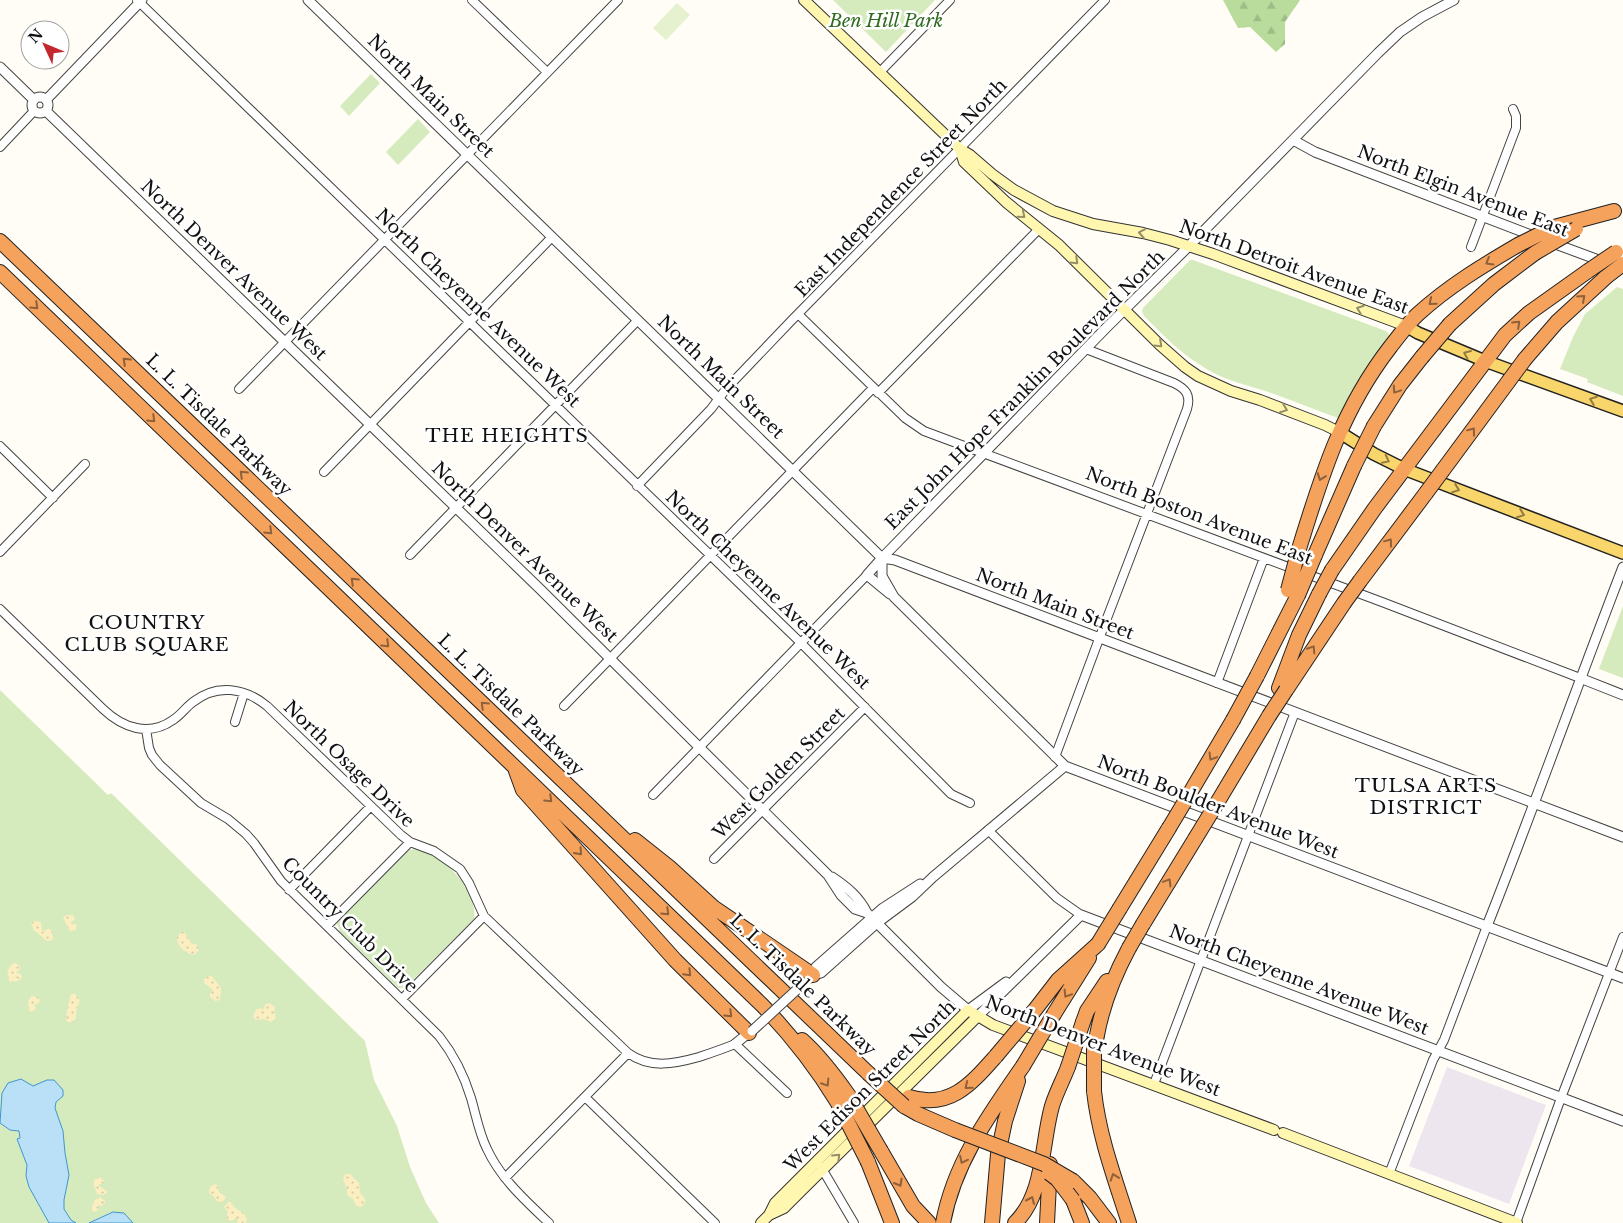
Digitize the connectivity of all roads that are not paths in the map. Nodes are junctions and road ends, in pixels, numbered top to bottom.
1 (308, 0) edge
2 (472, 0) edge
3 (618, 0) edge
4 (804, 0) edge
5 (950, 0) edge
6 (1105, 0) edge
7 (1454, 0) edge
8 (140, 1) edge
9 (0, 66) edge
10 (547, 72) junction
11 (879, 73) junction
12 (34, 100) junction
13 (46, 100) junction
14 (1513, 109) dead end
15 (34, 111) junction
16 (46, 111) junction
17 (1292, 140) junction
18 (0, 147) edge
19 (960, 149) junction
20 (468, 155) junction
21 (1619, 209) edge
22 (1483, 216) junction
23 (1039, 229) junction
24 (552, 237) junction
25 (385, 239) junction
26 (0, 240) edge
27 (1188, 247) junction
28 (1471, 247) dead end
29 (1619, 250) edge
30 (1623, 264) edge
31 (1623, 269) edge
32 (0, 272) edge
33 (1124, 310) junction
34 (798, 314) junction
35 (638, 320) junction
36 (470, 322) junction
37 (1406, 326) junction
38 (285, 342) junction
39 (1086, 349) junction
40 (1485, 361) junction
41 (239, 389) dead end
42 (876, 390) junction
43 (719, 398) junction
44 (555, 405) junction
45 (1623, 411) edge
46 (370, 424) junction
47 (1339, 432) junction
48 (0, 446) edge
49 (985, 454) junction
50 (84, 464) dead end
51 (1404, 469) junction
52 (793, 470) junction
53 (324, 472) dead end
54 (637, 486) junction
55 (53, 498) junction
56 (456, 507) junction
57 (1147, 514) junction
58 (0, 552) edge
59 (1623, 553) edge
60 (410, 555) dead end
61 (710, 555) junction
62 (882, 558) junction
63 (1264, 558) junction
64 (1623, 567) edge
65 (867, 575) junction
66 (1293, 592) junction
67 (894, 597) junction
68 (0, 609) edge
69 (1098, 638) junction
70 (800, 644) junction
71 (610, 658) junction
72 (1580, 678) junction
73 (1217, 683) junction
74 (1282, 689) junction
75 (244, 693) junction
76 (1623, 695) edge
77 (564, 706) dead end
78 (865, 707) junction
79 (1295, 712) junction
80 (235, 722) dead end
81 (146, 729) junction
82 (700, 747) junction
83 (1055, 757) junction
84 (514, 765) junction
85 (1065, 766) junction
86 (563, 781) junction
87 (653, 795) dead end
88 (970, 803) dead end
89 (1535, 804) junction
90 (371, 806) junction
91 (763, 810) junction
92 (988, 830) junction
93 (1248, 836) junction
94 (1623, 837) edge
95 (410, 842) junction
96 (714, 859) dead end
97 (289, 890) junction
98 (1081, 914) junction
99 (484, 916) junction
100 (872, 918) junction
101 (327, 926) junction
102 (1487, 926) junction
103 (1623, 937) edge
104 (1098, 944) junction
105 (1129, 948) junction
106 (1201, 961) junction
107 (1025, 969) junction
108 (1610, 973) junction
109 (1623, 978) edge
110 (809, 979) junction
111 (402, 999) junction
112 (968, 1010) junction
113 (977, 1017) junction
114 (750, 1032) junction
115 (735, 1044) junction
116 (1438, 1050) junction
117 (628, 1053) junction
118 (1023, 1066) junction
119 (1068, 1067) junction
120 (868, 1073) junction
121 (1154, 1084) junction
122 (787, 1093) dead end
123 (585, 1097) junction
124 (1561, 1098) junction
125 (844, 1100) junction
126 (1623, 1121) edge
127 (1023, 1156) junction
128 (817, 1161) junction
129 (823, 1170) junction
130 (1390, 1174) junction
131 (505, 1178) junction
132 (769, 1215) junction
133 (924, 1219) edge
134 (549, 1223) edge
135 (715, 1223) edge
136 (761, 1223) edge
137 (854, 1223) edge
138 (892, 1223) edge
139 (943, 1223) edge
140 (992, 1223) edge
141 (1015, 1223) edge
142 (1047, 1223) edge
143 (1082, 1223) edge
144 (1109, 1223) edge
145 (1129, 1223) edge
146 (1516, 1223) edge

1 - 20 street, North Main Street
2 - 10 street
3 - 10 street
4 - 11 main road
5 - 11 street
6 - 19 street, East Independence Street North
7 - 17 street, East John Hope Franklin Boulevard North
8 - 13 street
8 - 25 street, North Cheyenne Avenue West
9 - 12 street
10 - 20 street
11 - 19 main road
12 - 13 street
12 - 15 street
13 - 16 street
14 - 22 street
15 - 16 street
15 - 18 street
16 - 38 street, North Denver Avenue West
17 - 22 street, North Elgin Avenue East
17 - 27 street, East John Hope Franklin Boulevard North
19 -> 23 main road
27 -> 19 main road, North Detroit Avenue East
19 - 34 street, East Independence Street North
20 - 24 street, North Main Street
20 - 25 street
21 -> 37 highway, bridge
21 -> 66 highway, bridge
22 - 28 street
22 - 31 street, North Elgin Avenue East
23 -> 33 main road
23 - 42 street
24 - 35 street, North Main Street
24 - 36 street
25 - 36 street, North Cheyenne Avenue West
25 - 38 street
86 -> 26 highway, L. L. Tisdale Parkway
27 - 33 street, East John Hope Franklin Boulevard North
37 -> 27 main road, North Detroit Avenue East
40 -> 29 highway, bridge
74 -> 30 highway, bridge
32 -> 84 highway
33 - 39 street, East John Hope Franklin Boulevard North
33 -> 47 main road
34 - 42 street, North Boston Avenue East
34 - 43 street, East Independence Street North
35 - 43 street, North Main Street
35 - 44 street
36 - 44 street, North Cheyenne Avenue West
36 - 46 street
40 -> 37 main road, North Detroit Avenue East
37 - 47 highway
38 - 41 street
38 - 46 street, North Denver Avenue West
39 - 49 street, East John Hope Franklin Boulevard North
39 - 57 street
45 -> 40 main road, North Detroit Avenue East
40 - 51 highway
42 - 49 street, North Boston Avenue East
42 - 52 street
43 - 52 street, North Main Street
43 - 54 street, East Independence Street North
44 - 54 street, North Cheyenne Avenue West
44 - 56 street
46 - 53 street
46 - 56 street, North Denver Avenue West
47 -> 51 main road
47 -> 66 highway, bridge
48 - 55 street
49 - 57 street, North Boston Avenue East
49 - 62 street, East John Hope Franklin Boulevard North
50 - 55 street
51 -> 59 main road
51 - 74 highway, bridge
52 - 61 street
52 - 62 street, North Main Street
54 - 61 street, North Cheyenne Avenue West
55 - 58 street
56 - 60 street
56 - 71 street, North Denver Avenue West
57 - 63 street, North Boston Avenue East
57 - 69 street
61 - 70 street, North Cheyenne Avenue West
61 - 71 street
62 - 65 street, East John Hope Franklin Boulevard North
62 - 67 street, North Boulder Avenue West
62 - 69 street, North Main Street
63 - 72 street, North Boston Avenue East
63 - 73 street
64 - 72 street
65 - 67 street
65 - 70 street
66 -> 104 highway, bridge
67 - 83 street, North Boulder Avenue West
68 - 81 street
69 - 73 street, North Main Street
69 - 83 street
70 - 78 street, North Cheyenne Avenue West
70 - 82 street
71 - 77 street
71 - 82 street, North Denver Avenue West
72 - 76 street, North Boston Avenue East
72 - 89 street
73 - 79 street, North Main Street
105 -> 74 highway, bridge
75 - 80 street
75 - 81 street, North Osage Drive
75 - 90 street, North Osage Drive
78 - 88 street, North Cheyenne Avenue West
78 - 91 street, West Golden Street
79 - 89 street, North Main Street
79 - 93 street
81 - 97 street, Country Club Drive
82 - 87 street
82 - 91 street, North Denver Avenue West
83 - 85 street, North Boulder Avenue West
84 -> 114 highway
84 -> 125 highway
85 - 92 street
85 - 93 street, North Boulder Avenue West
86 - 110 highway
86 - 120 highway, L. L. Tisdale Parkway
89 - 94 street, North Main Street
89 - 102 street
90 - 95 street, North Osage Drive
90 - 97 street
91 - 96 street, West Golden Street
91 - 100 street, North Denver Avenue West
92 - 98 street, North Cheyenne Avenue West
92 - 100 street
93 - 102 street, North Boulder Avenue West
93 - 106 street
95 - 99 street, North Osage Drive
95 - 101 street
97 - 101 street, Country Club Drive
98 - 106 street, North Cheyenne Avenue West
98 - 107 street, West Edison Street North
99 - 111 street
99 - 117 street, North Osage Drive
100 - 110 street
100 - 112 street, North Denver Avenue West
101 - 111 street, Country Club Drive
102 - 108 street, North Boulder Avenue West
102 - 116 street
103 - 108 street
104 -> 118 highway, bridge
104 -> 120 highway, bridge
105 - 119 highway, bridge
145 -> 105 highway, bridge
106 - 116 street, North Cheyenne Avenue West
106 - 121 street
107 - 112 street, West Edison Street North
107 - 113 street, West Edison Street North
108 - 109 street, North Boulder Avenue West
108 - 124 street
110 - 114 street, bridge
111 - 131 street, Country Club Drive
112 - 113 main road, North Denver Avenue West
112 - 128 main road, West Edison Street North
113 - 121 main road, North Denver Avenue West
129 -> 113 main road, West Edison Street North
114 - 115 street
115 - 117 street
115 - 122 street
116 - 124 street, North Cheyenne Avenue West
116 - 130 street
117 - 123 street
118 -> 139 highway
118 - 140 highway
141 -> 119 highway
119 - 142 highway
120 - 127 highway, L. L. Tisdale Parkway, bridge
121 - 130 main road, North Denver Avenue West
123 - 131 street
123 - 135 street
124 - 126 street, North Cheyenne Avenue West
124 - 146 street
125 -> 133 highway, bridge
125 - 138 highway, bridge
127 - 143 highway, bridge
127 - 144 highway, bridge
128 - 129 street
128 - 132 main road, West Edison Street North
129 - 132 main road, West Edison Street North
129 - 137 street
130 - 146 main road, North Denver Avenue West
131 - 134 street, Country Club Drive
132 - 136 main road, West Edison Street North

